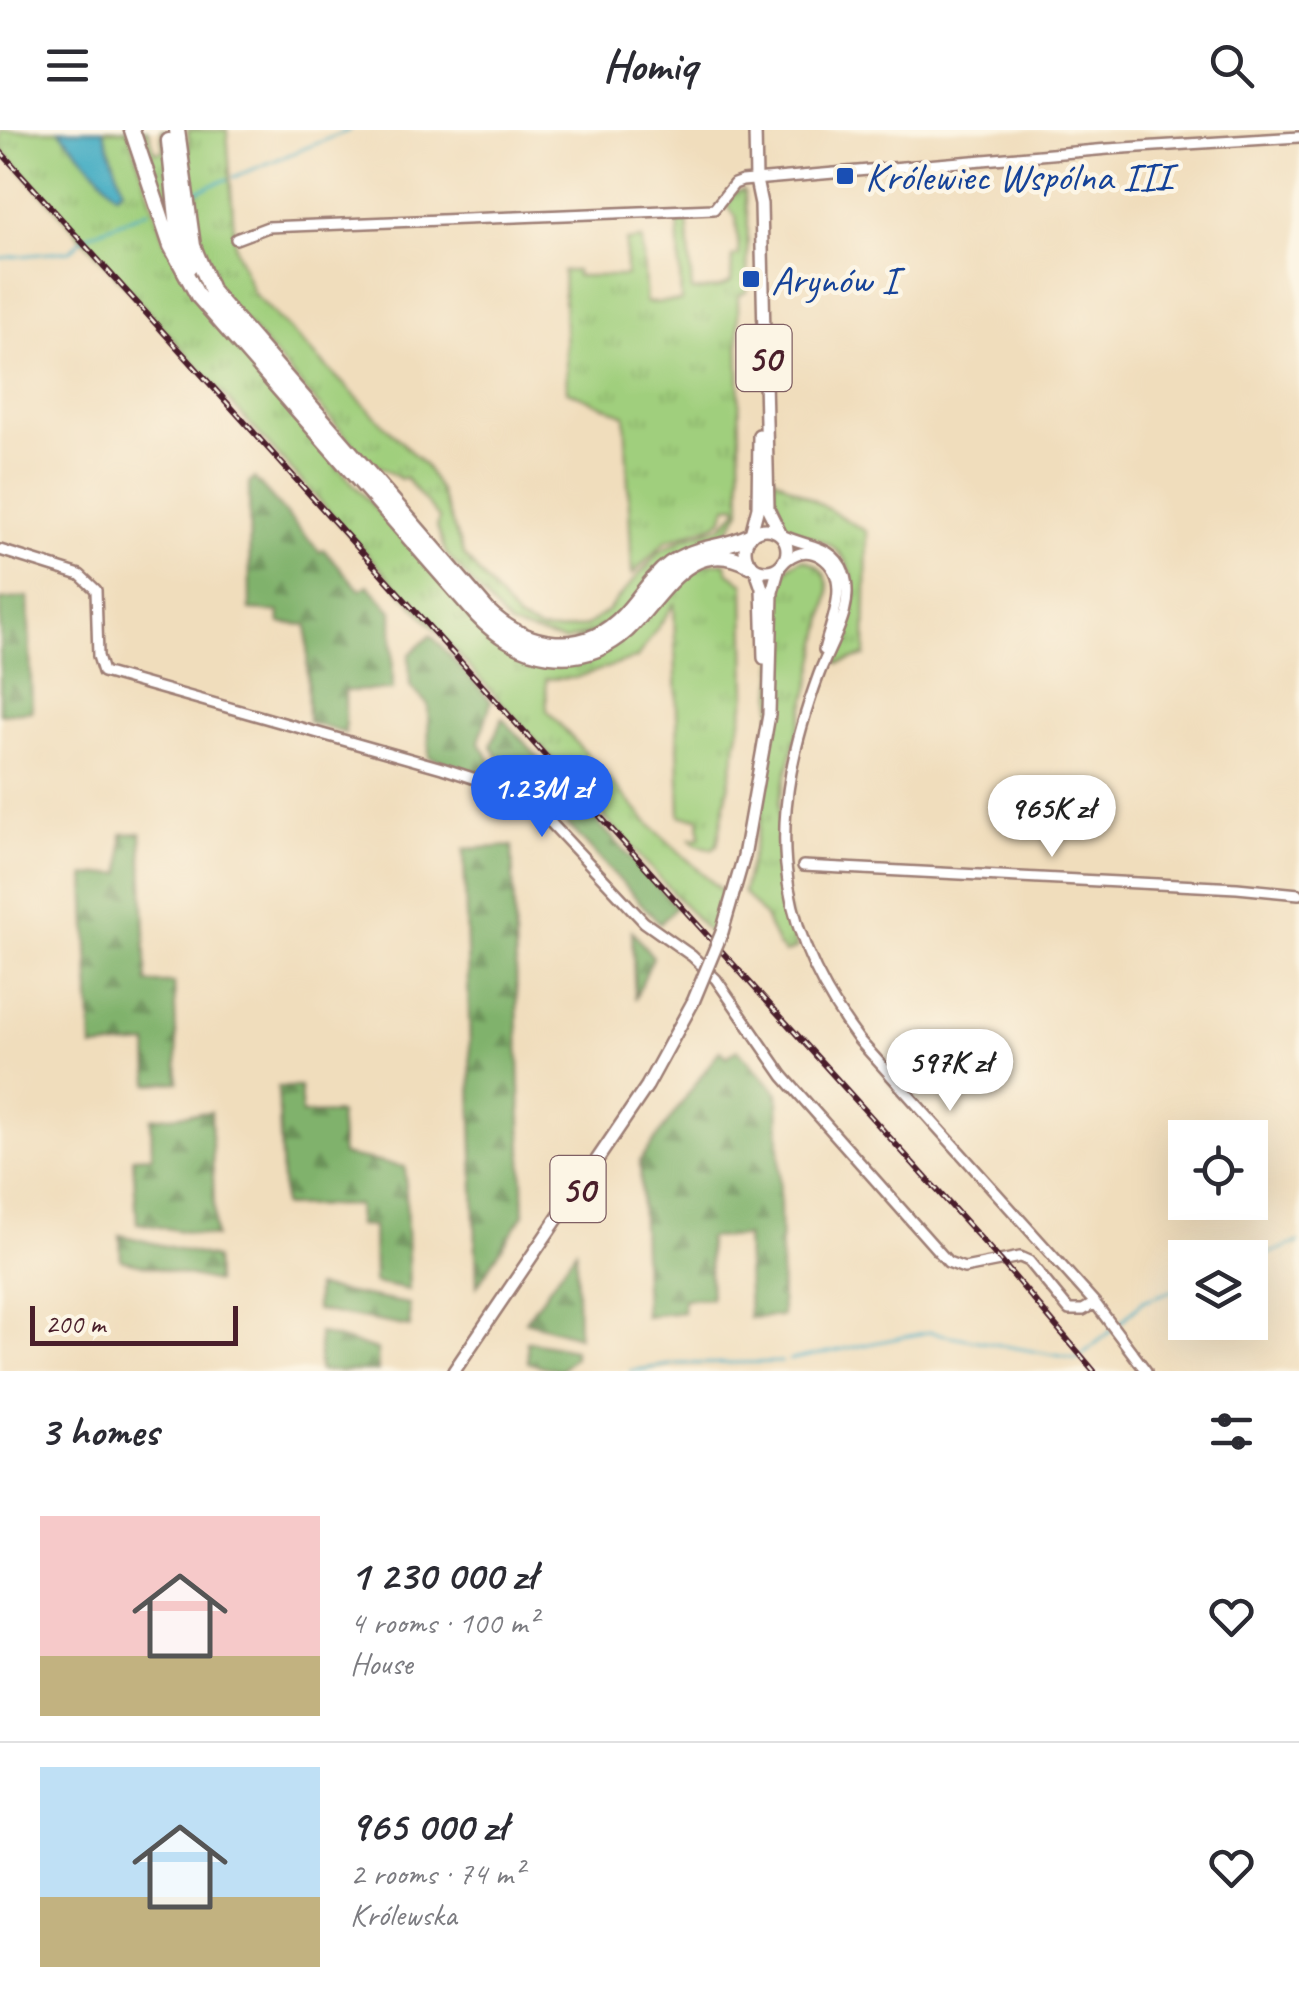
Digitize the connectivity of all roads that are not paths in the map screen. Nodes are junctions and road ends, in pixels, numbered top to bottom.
1 (132, 130) edge
2 (168, 130) edge
3 (180, 130) edge
4 (755, 130) edge
5 (1299, 137) edge
6 (756, 180) junction
7 (236, 239) dead end
8 (209, 308) junction
9 (781, 534) junction
10 (750, 535) junction
11 (0, 550) edge
12 (781, 565) junction
13 (752, 566) junction
14 (819, 674) junction
15 (761, 772) junction
16 (802, 866) dead end
17 (1299, 894) edge
18 (1095, 1303) junction
19 (454, 1371) edge
20 (1146, 1371) edge

1 - 8 highway
2 - 8 highway
3 - 10 highway
4 - 6 main road, 50
5 - 6 street
6 - 7 street
6 - 9 main road, 50
6 - 10 main road, 50
8 - 13 highway
9 - 10 main road
9 - 12 main road, 50
9 - 14 street
10 - 13 main road, 50
11 - 18 street
12 - 13 main road
12 - 14 street
12 - 15 main road, 50
13 - 15 main road, 50
14 - 18 street
15 - 19 main road, 50, bridge
16 - 17 street
18 - 20 street

